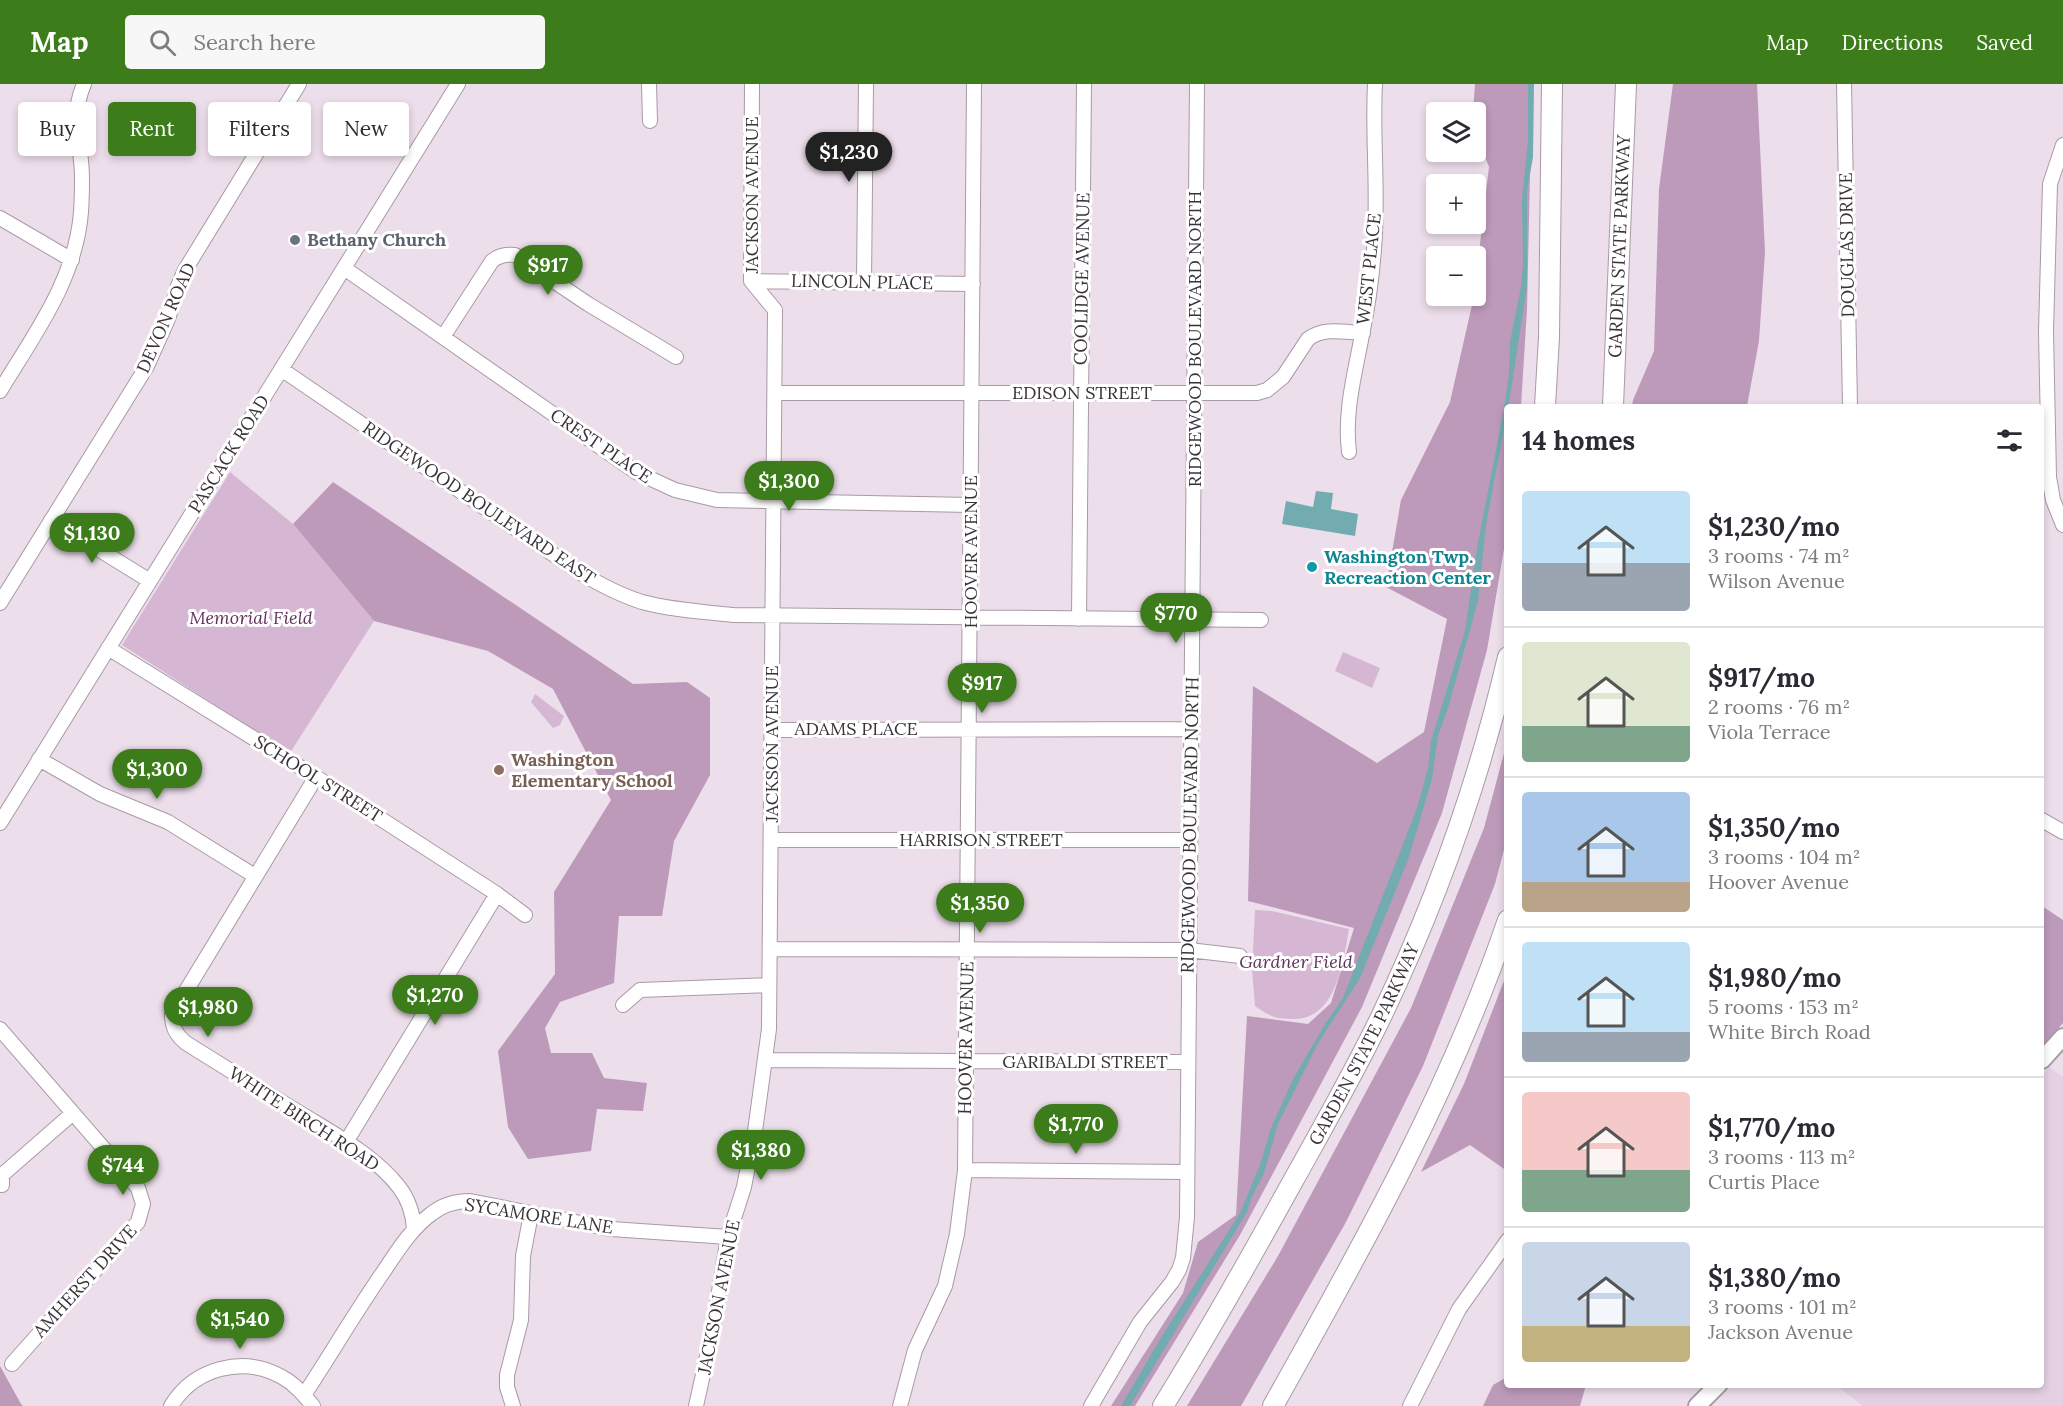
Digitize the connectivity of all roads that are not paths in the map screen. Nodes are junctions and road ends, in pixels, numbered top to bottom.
1 (84, 84) edge
2 (299, 84) edge
3 (458, 84) edge
4 (649, 84) edge
5 (752, 84) edge
6 (866, 84) edge
7 (974, 84) edge
8 (1084, 84) edge
9 (1197, 84) edge
10 (1375, 84) edge
11 (1552, 84) edge
12 (1626, 84) edge
13 (1844, 84) edge
14 (650, 121) dead end
15 (2063, 145) edge
16 (0, 218) edge
17 (72, 260) junction
18 (344, 268) junction
19 (751, 281) junction
20 (864, 282) junction
21 (973, 284) junction
22 (1363, 333) junction
23 (443, 337) junction
24 (676, 357) dead end
25 (282, 369) junction
26 (0, 391) edge
27 (775, 393) junction
28 (972, 393) junction
29 (1081, 393) junction
30 (1194, 393) junction
31 (1545, 404) edge
32 (1613, 404) edge
33 (1850, 404) edge
34 (1349, 452) dead end
35 (774, 501) junction
36 (2047, 501) edge
37 (971, 505) junction
38 (51, 520) junction
39 (2063, 525) edge
40 (150, 581) junction
41 (0, 603) edge
42 (773, 615) junction
43 (970, 618) junction
44 (1079, 619) junction
45 (1192, 620) junction
46 (1261, 620) dead end
47 (108, 648) junction
48 (1504, 672) edge
49 (969, 729) junction
50 (1191, 729) junction
51 (772, 730) junction
52 (39, 759) junction
53 (316, 777) junction
54 (2044, 821) edge
55 (0, 823) edge
56 (2063, 832) edge
57 (771, 840) junction
58 (968, 840) junction
59 (1190, 840) junction
60 (255, 876) junction
61 (497, 894) junction
62 (525, 915) dead end
63 (1504, 931) edge
64 (770, 949) junction
65 (967, 950) junction
66 (1189, 950) junction
67 (1240, 956) dead end
68 (770, 985) junction
69 (623, 1005) dead end
70 (0, 1029) edge
71 (2063, 1037) edge
72 (2044, 1058) edge
73 (766, 1060) junction
74 (966, 1061) junction
75 (1188, 1062) junction
76 (73, 1113) junction
77 (346, 1142) junction
78 (965, 1170) junction
79 (1187, 1172) junction
80 (2, 1185) dead end
81 (531, 1214) junction
82 (414, 1229) junction
83 (728, 1237) junction
84 (1504, 1246) edge
85 (12, 1364) dead end
86 (1715, 1388) edge
87 (309, 1401) edge
88 (171, 1406) edge
89 (513, 1406) edge
90 (696, 1406) edge
91 (900, 1406) edge
92 (1091, 1406) edge
93 (1163, 1406) edge
94 (1272, 1406) edge
95 (1410, 1406) edge
96 (1697, 1406) edge

1 - 17 street
2 - 38 street, DEVON ROAD
3 - 18 street, PASCACK ROAD
4 - 14 street
5 - 19 street, JACKSON AVENUE
6 - 20 street
7 - 21 street, HOOVER AVENUE
8 - 29 street, COOLIDGE AVENUE
9 - 30 street, RIDGEWOOD BOULEVARD NORTH
10 - 22 street, WEST PLACE
11 - 31 highway
12 - 32 highway, GARDEN STATE PARKWAY
13 - 33 street, DOUGLAS DRIVE
15 - 36 street
16 - 17 street
17 - 26 street
18 - 23 street, CREST PLACE
18 - 25 street, PASCACK ROAD
19 - 20 street, LINCOLN PLACE
19 - 27 street, JACKSON AVENUE
20 - 21 street, LINCOLN PLACE
21 - 28 street, HOOVER AVENUE
22 - 30 street, EDISON STREET
22 - 34 street, WEST PLACE
23 - 24 street
23 - 35 street, CREST PLACE
25 - 40 street, PASCACK ROAD
25 - 42 street, RIDGEWOOD BOULEVARD EAST
27 - 28 street, EDISON STREET
27 - 35 street, JACKSON AVENUE
28 - 29 street, EDISON STREET
28 - 37 street, HOOVER AVENUE
29 - 30 street, EDISON STREET
29 - 44 street, COOLIDGE AVENUE
30 - 45 street, RIDGEWOOD BOULEVARD NORTH
35 - 37 street, CREST PLACE
35 - 42 street, JACKSON AVENUE
36 - 39 street
37 - 43 street, HOOVER AVENUE
38 - 40 street
38 - 41 street, DEVON ROAD
40 - 47 street, PASCACK ROAD
42 - 43 street, RIDGEWOOD BOULEVARD EAST
42 - 51 street, JACKSON AVENUE
43 - 44 street, RIDGEWOOD BOULEVARD EAST
43 - 49 street, HOOVER AVENUE
44 - 45 street, RIDGEWOOD BOULEVARD EAST
45 - 46 street, RIDGEWOOD BOULEVARD EAST
45 - 50 street, RIDGEWOOD BOULEVARD NORTH
47 - 52 street, PASCACK ROAD
47 - 53 street, SCHOOL STREET
48 - 93 highway, GARDEN STATE PARKWAY
49 - 50 street, ADAMS PLACE
49 - 51 street, ADAMS PLACE
49 - 58 street, HOOVER AVENUE
50 - 59 street, RIDGEWOOD BOULEVARD NORTH
51 - 57 street, JACKSON AVENUE
52 - 55 street, PASCACK ROAD
52 - 60 street
53 - 60 street, WHITE BIRCH ROAD
53 - 61 street, SCHOOL STREET
54 - 56 street
57 - 58 street, HARRISON STREET
57 - 64 street, JACKSON AVENUE
58 - 59 street, HARRISON STREET
58 - 65 street, HOOVER AVENUE
59 - 66 street, RIDGEWOOD BOULEVARD NORTH
60 - 77 street, WHITE BIRCH ROAD
61 - 62 street, SCHOOL STREET
61 - 77 street
63 - 94 highway
64 - 65 street
64 - 68 street, JACKSON AVENUE
65 - 66 street
65 - 74 street, HOOVER AVENUE
66 - 67 street
66 - 75 street, RIDGEWOOD BOULEVARD NORTH
68 - 69 street
68 - 73 street, JACKSON AVENUE
70 - 76 street, AMHERST DRIVE
71 - 72 main road
73 - 74 street, GARIBALDI STREET
73 - 83 street, JACKSON AVENUE
74 - 75 street, GARIBALDI STREET
74 - 78 street, HOOVER AVENUE
75 - 79 street, RIDGEWOOD BOULEVARD NORTH
76 - 80 street
76 - 85 street, AMHERST DRIVE
77 - 82 street, WHITE BIRCH ROAD
78 - 79 street
78 - 91 street, HOOVER AVENUE
79 - 92 street, RIDGEWOOD BOULEVARD NORTH
81 - 82 street, SYCAMORE LANE
81 - 83 street, SYCAMORE LANE
81 - 89 street
82 - 87 street, SYCAMORE LANE
83 - 90 street, JACKSON AVENUE
84 - 95 street
86 - 96 main road
87 - 88 street

